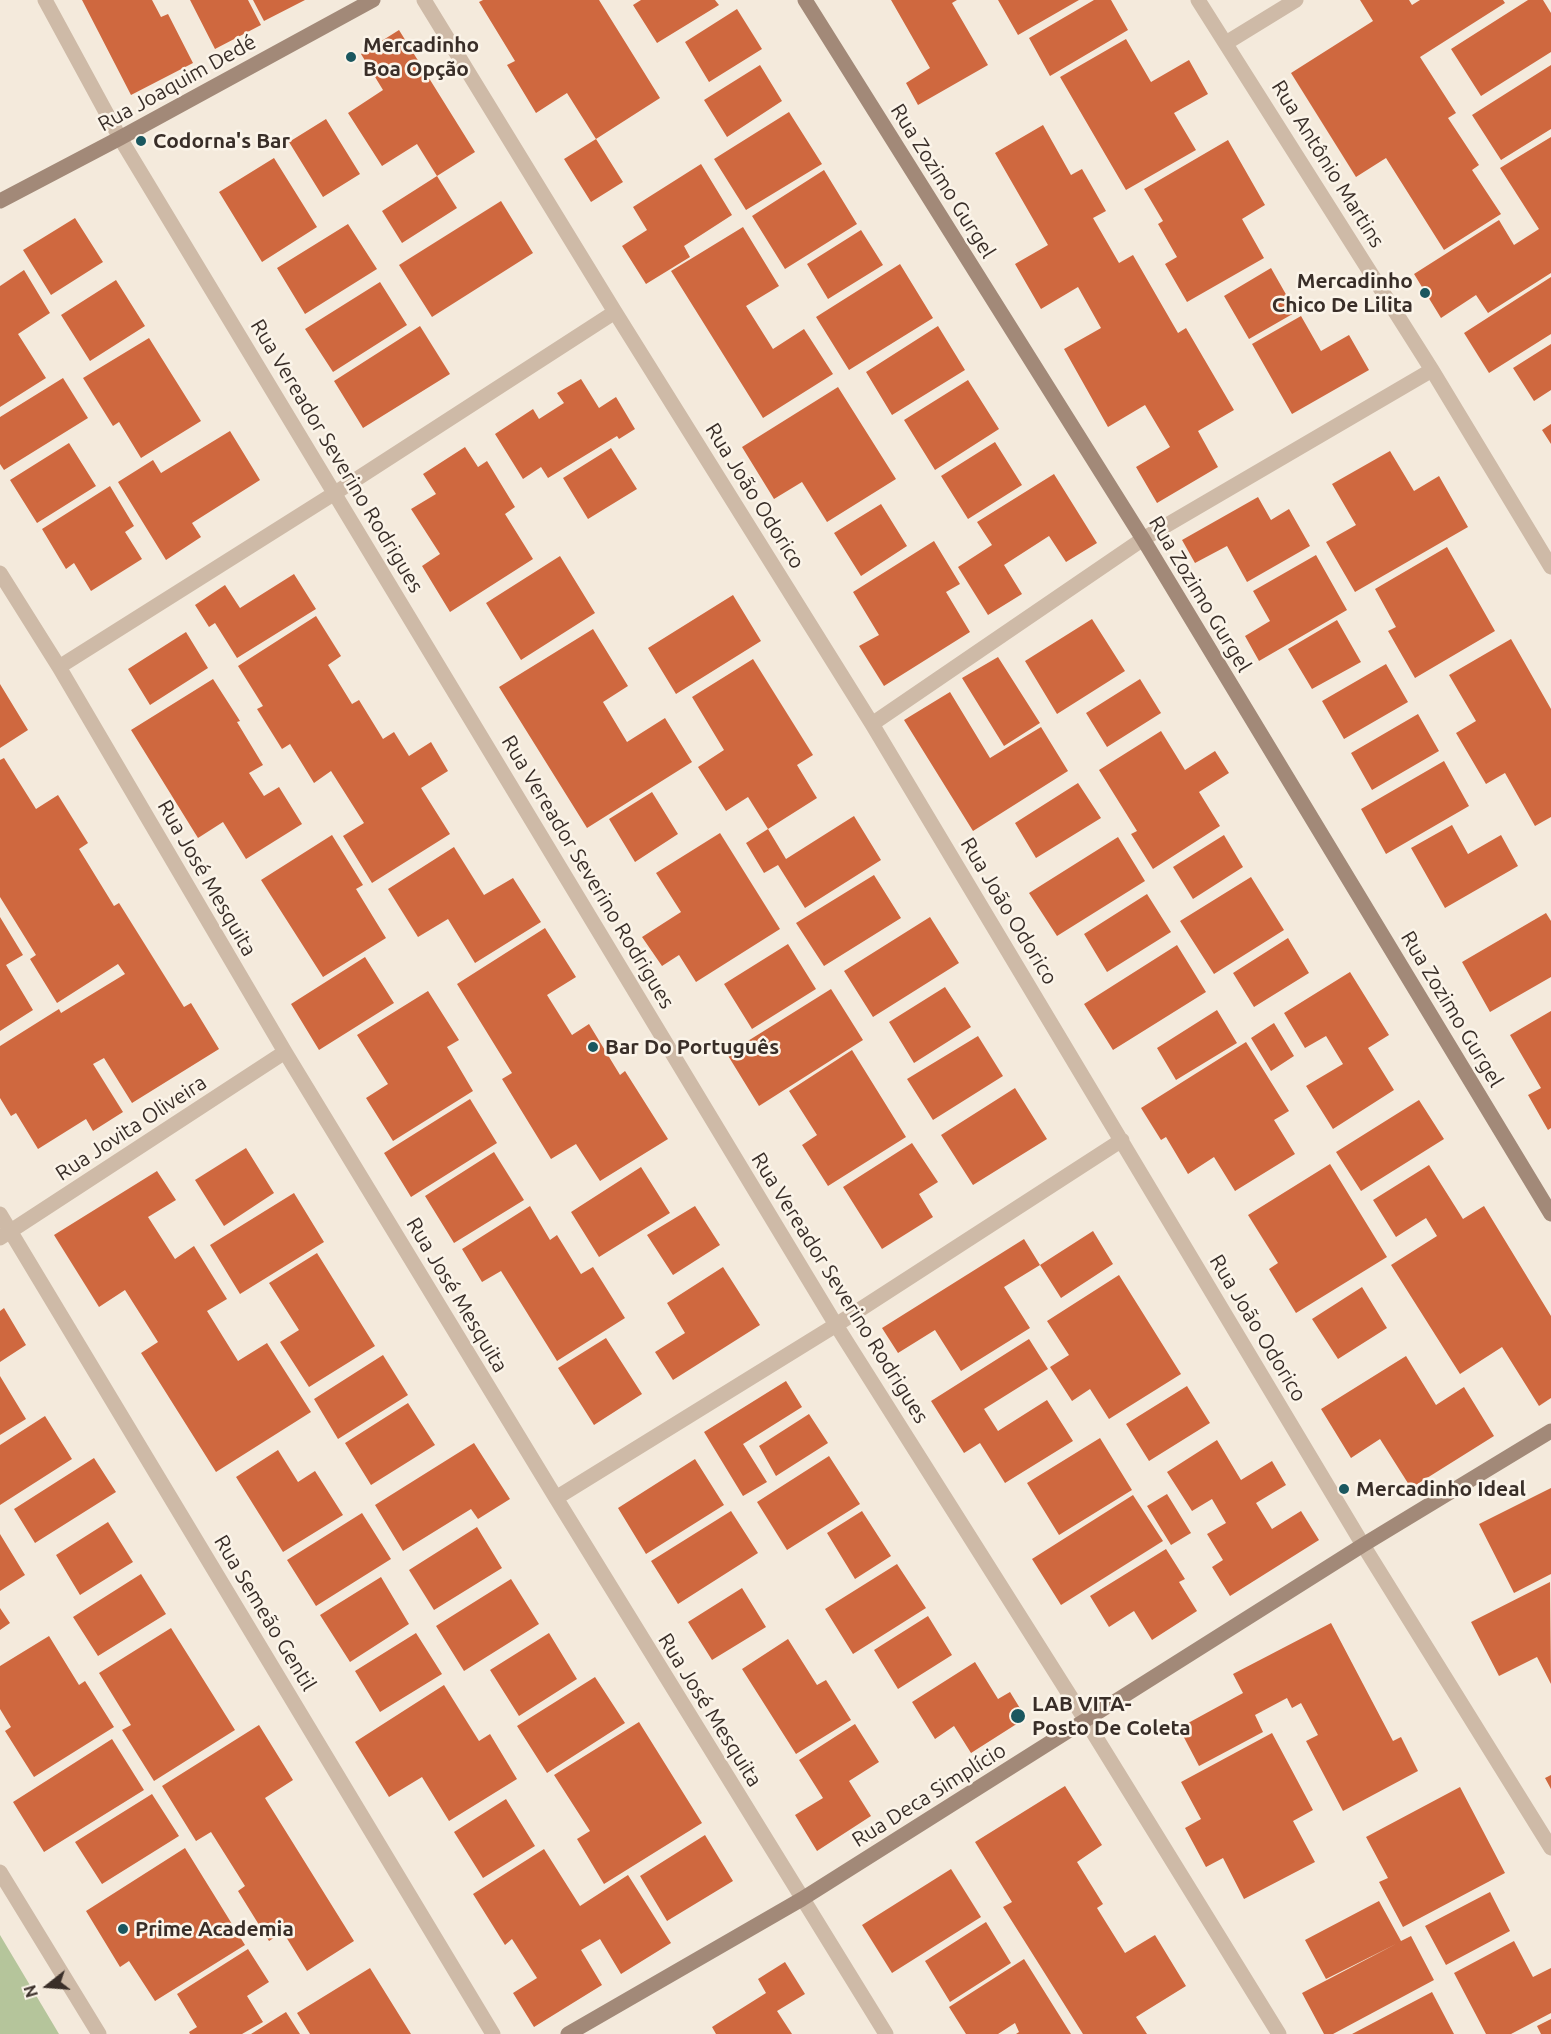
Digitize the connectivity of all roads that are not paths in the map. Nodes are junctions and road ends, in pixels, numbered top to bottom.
1 (45, 0) edge
2 (373, 0) edge
3 (423, 0) edge
4 (805, 0) edge
5 (1198, 0) edge
6 (1296, 0) edge
7 (1226, 43) junction
8 (120, 138) junction
9 (0, 201) edge
10 (615, 312) junction
11 (1432, 370) junction
12 (335, 493) junction
13 (1143, 539) junction
14 (1551, 567) edge
15 (0, 573) edge
16 (59, 667) junction
17 (872, 723) junction
18 (285, 1052) junction
19 (1122, 1140) junction
20 (0, 1214) edge
21 (1551, 1214) edge
22 (5, 1235) edge
23 (836, 1325) junction
24 (1551, 1431) edge
25 (556, 1498) junction
26 (1363, 1545) junction
27 (1086, 1721) junction
28 (1551, 1848) edge
29 (0, 1872) edge
30 (802, 1899) junction
31 (99, 2034) edge
32 (493, 2034) edge
33 (568, 2034) edge
34 (886, 2034) edge
35 (1279, 2034) edge

1 - 8 street, Rua Vereador Severino Rodrigues
2 - 8 street, Rua Joaquim Dedé
3 - 10 street, Rua João Odorico
4 - 13 street, Rua Zozimo Gurgel
5 - 7 street, Rua Antônio Martins
6 - 7 street
7 - 11 street, Rua Antônio Martins
8 - 9 street, Rua Joaquim Dedé
8 - 12 street, Rua Vereador Severino Rodrigues
10 - 12 street
10 - 17 street, Rua João Odorico
11 - 13 street
11 - 14 street, Rua Antônio Martins
12 - 16 street
12 - 23 street, Rua Vereador Severino Rodrigues
13 - 17 street
13 - 21 street, Rua Zozimo Gurgel
15 - 16 street, Rua José Mesquita
16 - 18 street, Rua José Mesquita
17 - 19 street, Rua João Odorico
18 - 22 street, Rua Jovita Oliveira
18 - 25 street, Rua José Mesquita
19 - 23 street
19 - 26 street, Rua João Odorico
20 - 22 street, Rua Semeão Gentil
22 - 32 street, Rua Semeão Gentil
23 - 25 street
23 - 27 street, Rua Vereador Severino Rodrigues
24 - 26 street, Rua Deca Simplício
25 - 30 street, Rua José Mesquita
26 - 27 street, Rua Deca Simplício
26 - 28 street, Rua João Odorico
27 - 30 street, Rua Deca Simplício
27 - 35 street, Rua Vereador Severino Rodrigues
29 - 31 street
30 - 33 street, Rua Deca Simplício
30 - 34 street, Rua José Mesquita

